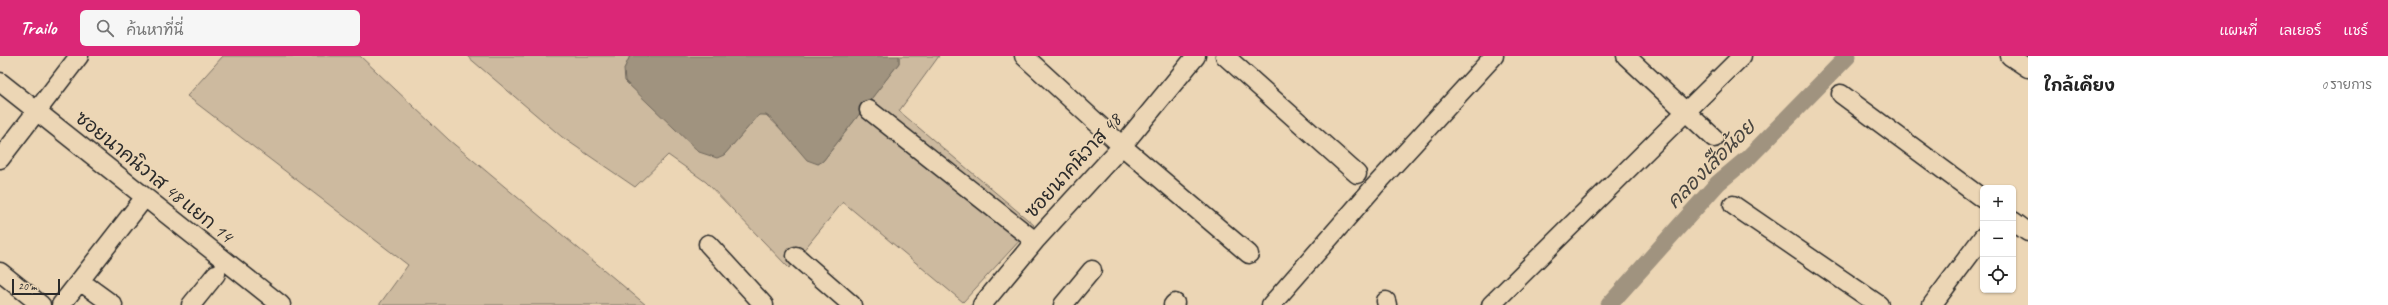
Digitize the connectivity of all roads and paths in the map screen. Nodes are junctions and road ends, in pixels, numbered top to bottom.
1 (79, 56) edge
2 (1024, 56) edge
3 (1196, 56) edge
4 (1226, 56) edge
5 (1494, 56) edge
6 (1626, 56) edge
7 (1742, 56) edge
8 (2010, 56) edge
9 (2028, 68) edge
10 (0, 82) edge
11 (1841, 94) dead end
12 (36, 110) junction
13 (869, 110) dead end
14 (1686, 110) junction
15 (1714, 138) dead end
16 (1122, 146) junction
17 (0, 159) edge
18 (1357, 174) dead end
19 (146, 197) junction
20 (1980, 197) edge
21 (1734, 205) dead end
22 (2016, 223) edge
23 (2028, 232) edge
24 (1035, 240) junction
25 (1980, 241) edge
26 (708, 244) dead end
27 (1249, 254) dead end
28 (796, 256) dead end
29 (1092, 270) dead end
30 (0, 272) edge
31 (216, 274) dead end
32 (80, 281) junction
33 (41, 305) edge
34 (61, 305) edge
35 (112, 305) edge
36 (191, 305) edge
37 (281, 305) edge
38 (764, 305) edge
39 (852, 305) edge
40 (982, 305) edge
41 (1063, 305) edge
42 (1271, 305) edge
43 (1490, 305) edge
44 (1878, 305) edge
45 (1932, 305) edge

1 - 12 street
2 - 16 street
3 - 16 street, ซอยนาคนิวาส 48
4 - 18 street
5 - 42 street
6 - 14 street
7 - 14 street
8 - 9 street
10 - 12 street, ซอยนาคนิวาส 48 แยก 14
11 - 20 street
12 - 17 street
12 - 19 street, ซอยนาคนิวาส 48 แยก 14
13 - 24 street
14 - 15 street
14 - 43 street
16 - 24 street, ซอยนาคนิวาส 48
16 - 27 street
19 - 32 street
19 - 37 street, ซอยนาคนิวาส 48 แยก 14
21 - 44 street
22 - 23 street
24 - 40 street, ซอยนาคนิวาส 48
25 - 45 street
26 - 38 street
28 - 39 street
29 - 41 street
30 - 33 street
31 - 36 street
32 - 34 street
32 - 35 street

